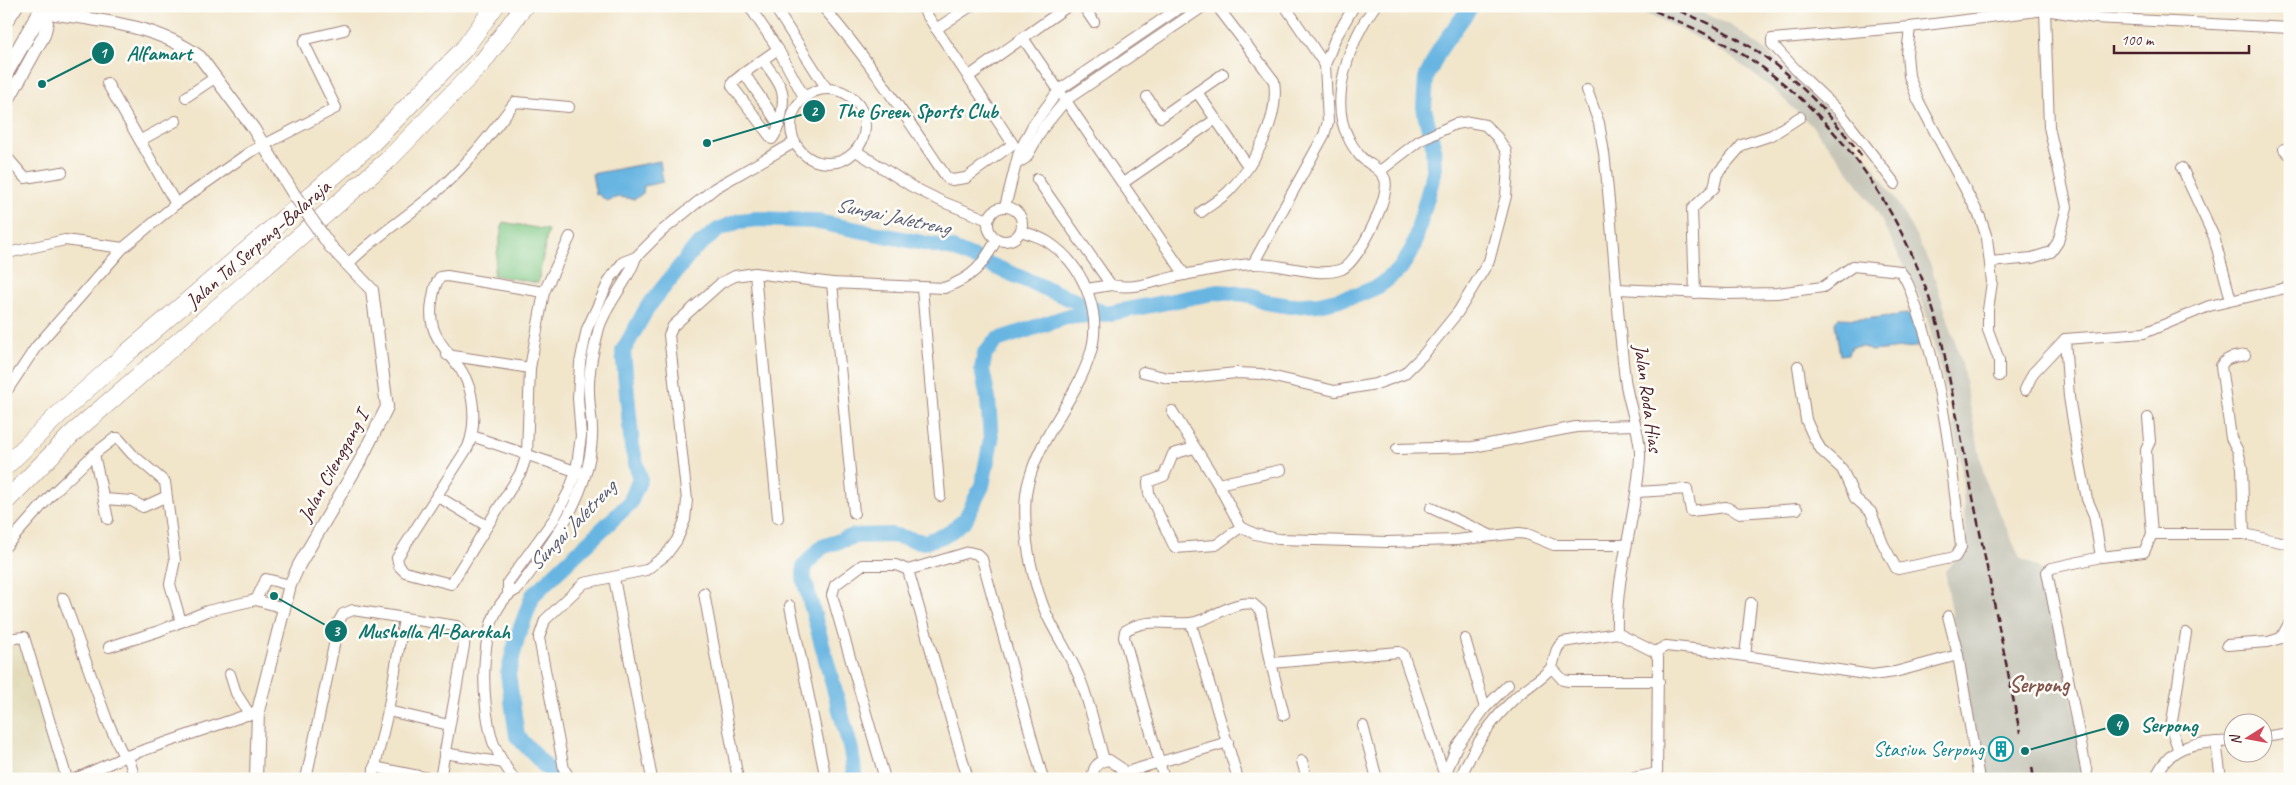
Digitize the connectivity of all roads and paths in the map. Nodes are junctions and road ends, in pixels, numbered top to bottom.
1 (14, 6) edge
2 (495, 6) edge
3 (524, 6) edge
4 (749, 6) edge
5 (774, 6) edge
6 (822, 6) edge
7 (921, 6) edge
8 (970, 6) edge
9 (1068, 6) edge
10 (1083, 6) edge
11 (1182, 6) edge
12 (1204, 6) edge
13 (1217, 6) edge
14 (1285, 6) edge
15 (1354, 6) edge
16 (1375, 6) edge
17 (42, 9) edge
18 (2024, 9) edge
19 (2045, 10) junction
20 (2066, 10) edge
21 (6, 20) edge
22 (1094, 22) dead end
23 (1910, 27) junction
24 (2290, 28) edge
25 (936, 29) junction
26 (344, 30) dead end
27 (1023, 38) junction
28 (778, 49) junction
29 (763, 60) junction
30 (1325, 65) junction
31 (6, 72) edge
32 (744, 73) junction
33 (1223, 74) dead end
34 (216, 77) junction
35 (968, 77) junction
36 (107, 83) dead end
37 (828, 88) junction
38 (1059, 90) junction
39 (1587, 90) dead end
40 (1197, 92) junction
41 (186, 97) dead end
42 (804, 97) junction
43 (1147, 98) dead end
44 (1066, 100) junction
45 (6, 104) edge
46 (569, 107) dead end
47 (1800, 117) dead end
48 (1216, 119) junction
49 (176, 121) dead end
50 (779, 125) junction
51 (142, 140) junction
52 (795, 142) junction
53 (263, 144) junction
54 (856, 151) junction
55 (6, 156) edge
56 (1018, 163) junction
57 (1248, 166) junction
58 (2182, 168) dead end
59 (1380, 171) junction
60 (62, 172) dead end
61 (1037, 179) dead end
62 (1123, 183) junction
63 (1895, 184) dead end
64 (176, 204) junction
65 (1005, 207) junction
66 (1201, 212) dead end
67 (988, 220) junction
68 (1020, 231) junction
69 (570, 237) dead end
70 (997, 239) junction
71 (123, 248) junction
72 (12, 252) dead end
73 (636, 257) junction
74 (1990, 262) junction
75 (1253, 264) junction
76 (347, 265) junction
77 (755, 273) junction
78 (1185, 275) junction
79 (832, 283) junction
80 (1111, 285) junction
81 (922, 288) junction
82 (2290, 288) edge
83 (1087, 289) junction
84 (1617, 289) junction
85 (544, 292) junction
86 (1695, 293) junction
87 (2231, 300) junction
88 (2065, 339) junction
89 (447, 354) junction
90 (2245, 355) dead end
91 (1798, 366) dead end
92 (530, 368) junction
93 (1143, 372) dead end
94 (1999, 376) dead end
95 (2025, 390) dead end
96 (6, 392) edge
97 (1172, 411) dead end
98 (2148, 418) dead end
99 (1634, 425) junction
100 (472, 436) junction
101 (1194, 448) junction
102 (1397, 449) dead end
103 (94, 454) junction
104 (527, 454) junction
105 (6, 466) edge
106 (1281, 470) dead end
107 (576, 472) junction
108 (587, 475) junction
109 (1218, 484) junction
110 (1637, 492) junction
111 (437, 496) junction
112 (940, 496) dead end
113 (166, 497) junction
114 (104, 499) junction
115 (6, 501) edge
116 (1431, 508) dead end
117 (1797, 509) dead end
118 (854, 513) dead end
119 (778, 518) dead end
120 (108, 519) dead end
121 (487, 526) junction
122 (1241, 527) junction
123 (2152, 534) junction
124 (2244, 534) junction
125 (1492, 536) junction
126 (2290, 544) edge
127 (1625, 545) junction
128 (6, 546) edge
129 (2102, 557) junction
130 (908, 570) junction
131 (614, 578) junction
132 (290, 585) junction
133 (704, 593) dead end
134 (508, 594) junction
135 (64, 598) dead end
136 (256, 600) junction
137 (1751, 603) dead end
138 (790, 606) dead end
139 (284, 608) junction
140 (1948, 616) dead end
141 (404, 619) junction
142 (181, 622) junction
143 (2290, 622) edge
144 (1191, 623) junction
145 (2186, 633) dead end
146 (1617, 634) junction
147 (6, 639) edge
148 (1465, 639) dead end
149 (2227, 645) dead end
150 (109, 647) dead end
151 (1655, 652) junction
152 (1958, 655) junction
153 (1745, 656) junction
154 (1271, 663) junction
155 (1552, 668) junction
156 (230, 674) dead end
157 (1659, 681) junction
158 (1508, 684) dead end
159 (1485, 708) junction
160 (388, 711) junction
161 (254, 713) junction
162 (1284, 715) dead end
163 (450, 725) junction
164 (1363, 726) dead end
165 (2290, 733) edge
166 (2274, 735) edge
167 (2224, 741) edge
168 (1228, 742) junction
169 (2216, 742) junction
170 (2178, 748) junction
171 (444, 754) junction
172 (126, 757) junction
173 (1104, 760) junction
174 (1159, 762) junction
175 (1302, 762) dead end
176 (504, 763) junction
177 (374, 766) junction
178 (1123, 776) edge
179 (1657, 776) edge
180 (1444, 777) edge
181 (1975, 778) edge
182 (67, 779) edge
183 (75, 779) edge
184 (135, 779) edge
185 (256, 779) edge
186 (306, 779) edge
187 (372, 779) edge
188 (433, 779) edge
189 (440, 779) edge
190 (514, 779) edge
191 (570, 779) edge
192 (652, 779) edge
193 (738, 779) edge
194 (826, 779) edge
195 (884, 779) edge
196 (968, 779) edge
197 (1042, 779) edge
198 (1093, 779) edge
199 (1164, 779) edge
200 (1238, 779) edge
201 (1307, 779) edge
202 (1377, 779) edge
203 (1460, 779) edge
204 (1629, 779) edge
205 (2088, 779) edge
206 (2155, 779) edge
207 (2221, 779) edge

1 - 21 main road
2 - 105 highway, Jalan Tol Serpong–Balaraja
3 - 115 highway, Jalan Tol Serpong–Balaraja
4 - 28 street
5 - 37 street
6 - 35 street
7 - 25 street
8 - 25 street
9 - 27 street
10 - 22 street
11 - 38 street
12 - 44 street
13 - 57 street
14 - 30 street
15 - 30 street
16 - 59 street
17 - 31 main road
17 - 34 street, Jalan Cilenggang I
17 - 45 street
18 - 19 street
18 - 23 street
19 - 20 street
19 - 74 street
20 - 24 street
23 - 63 street
23 - 74 street
25 - 35 street
26 - 53 street
27 - 35 street
27 - 38 street
28 - 29 street
28 - 42 street
29 - 32 street
29 - 50 street
30 - 75 street
32 - 50 street
32 - 50 street
33 - 40 street
34 - 41 street
34 - 53 street, Jalan Cilenggang I
36 - 51 street
37 - 42 street
37 - 54 street
38 - 44 street
38 - 56 street
39 - 84 street, Jalan Roda Hias
40 - 43 street
40 - 48 street
42 - 52 street
44 - 56 street
44 - 62 street
46 - 76 street
47 - 86 street
48 - 57 street
48 - 62 street
49 - 51 street
51 - 64 street
52 - 54 street
52 - 73 street
53 - 64 street
53 - 76 street, Jalan Cilenggang I, bridge
54 - 67 street
55 - 60 street
56 - 65 street
57 - 66 street
58 - 87 street
59 - 75 street
59 - 93 street
61 - 80 street
62 - 78 street
64 - 71 street
65 - 67 street
65 - 68 street
67 - 70 street
68 - 70 street
68 - 83 street
69 - 85 street
70 - 81 street
71 - 72 street
71 - 96 street
73 - 107 street
73 - 108 street
74 - 94 street
75 - 78 street
76 - 132 street, Jalan Cilenggang I
77 - 79 street
77 - 119 street
77 - 131 street
78 - 80 street
79 - 81 street
79 - 118 street
80 - 83 street
81 - 112 street
82 - 87 street
83 - 173 street
84 - 86 street
84 - 99 street, Jalan Roda Hias
85 - 89 street
85 - 92 street
86 - 91 street
87 - 88 street
88 - 95 street
88 - 129 street
89 - 92 street
89 - 100 street
90 - 124 street
92 - 104 street
97 - 101 street
98 - 123 street
99 - 102 street
99 - 110 street, Jalan Roda Hias
100 - 104 street
100 - 111 street
101 - 109 street
101 - 122 street
103 - 113 street
103 - 114 street
103 - 128 street
104 - 107 street
104 - 121 street
106 - 109 street
107 - 108 street
107 - 134 street
108 - 134 street
109 - 122 street
110 - 117 street
110 - 127 street, Jalan Roda Hias
111 - 121 street
111 - 121 street
113 - 114 street
113 - 142 street
114 - 120 street
116 - 125 street
122 - 125 street
123 - 124 street
123 - 129 street
124 - 126 street
125 - 127 street
127 - 146 street, Jalan Roda Hias
129 - 205 street
130 - 195 street
130 - 196 street
130 - 197 street
131 - 191 street
131 - 192 street
132 - 136 street
132 - 139 street, Jalan Cilenggang I
133 - 193 street
134 - 176 street
135 - 172 street
136 - 139 street
136 - 142 street
137 - 153 street
138 - 194 street
139 - 161 street, Jalan Cilenggang I
140 - 152 street
141 - 160 street
141 - 163 street
141 - 186 street
142 - 150 street
143 - 149 street
144 - 154 street
144 - 168 street
144 - 174 street
145 - 170 street
146 - 151 street
146 - 155 street
147 - 182 street
148 - 159 street
151 - 153 street
151 - 157 street
152 - 153 street
152 - 181 street
154 - 162 street
154 - 180 street
155 - 157 street
155 - 203 street
156 - 161 street
157 - 179 street
158 - 159 street
159 - 180 street
160 - 163 street
160 - 177 street
161 - 172 street
161 - 185 street, Jalan Cilenggang I
163 - 171 street
164 - 202 street
165 - 166 street
167 - 169 street
168 - 174 street
168 - 200 street
169 - 170 street
169 - 207 street
170 - 206 street
171 - 176 street
171 - 189 street
172 - 183 street
172 - 184 street
173 - 178 street
173 - 198 street
174 - 178 street
174 - 199 street
175 - 201 street
176 - 190 street
177 - 187 street
177 - 188 street
179 - 204 street

